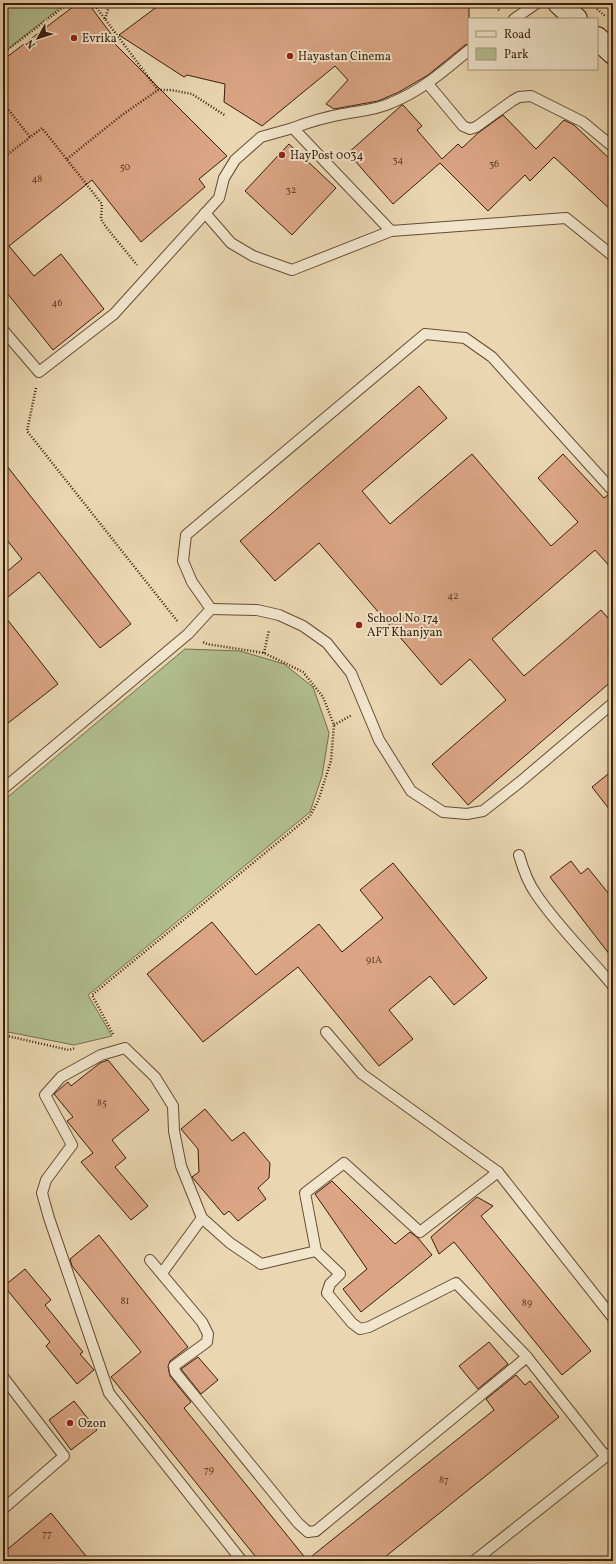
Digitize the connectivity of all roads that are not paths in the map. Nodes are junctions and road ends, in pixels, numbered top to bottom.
1 (536, 3) edge
2 (559, 3) edge
3 (515, 18) edge
4 (575, 18) edge
5 (598, 39) edge
6 (468, 51) edge
7 (613, 53) edge
8 (428, 84) junction
9 (293, 128) junction
10 (613, 147) edge
11 (205, 213) junction
12 (391, 231) junction
13 (613, 256) edge
14 (3, 330) edge
15 (613, 491) edge
16 (211, 609) junction
17 (613, 703) edge
18 (3, 789) edge
19 (519, 855) dead end
20 (613, 986) edge
21 (326, 1032) dead end
22 (498, 1172) junction
23 (202, 1218) junction
24 (316, 1250) junction
25 (150, 1260) dead end
26 (162, 1273) junction
27 (613, 1318) edge
28 (527, 1356) junction
29 (3, 1377) edge
30 (610, 1454) edge
31 (3, 1509) edge
32 (242, 1561) edge
33 (474, 1561) edge

1 - 3 lane
2 - 4 street
5 - 7 street
6 - 8 lane
8 - 9 lane
8 - 10 lane
9 - 11 lane
9 - 12 lane
11 - 12 lane
11 - 14 lane
12 - 13 lane
15 - 16 lane
16 - 17 lane
16 - 18 lane
19 - 20 lane
21 - 22 lane
22 - 24 lane
22 - 27 lane
23 - 24 lane
23 - 26 lane
23 - 32 lane
24 - 28 lane
25 - 26 lane
26 - 28 lane
28 - 30 lane
29 - 31 lane
30 - 33 lane

